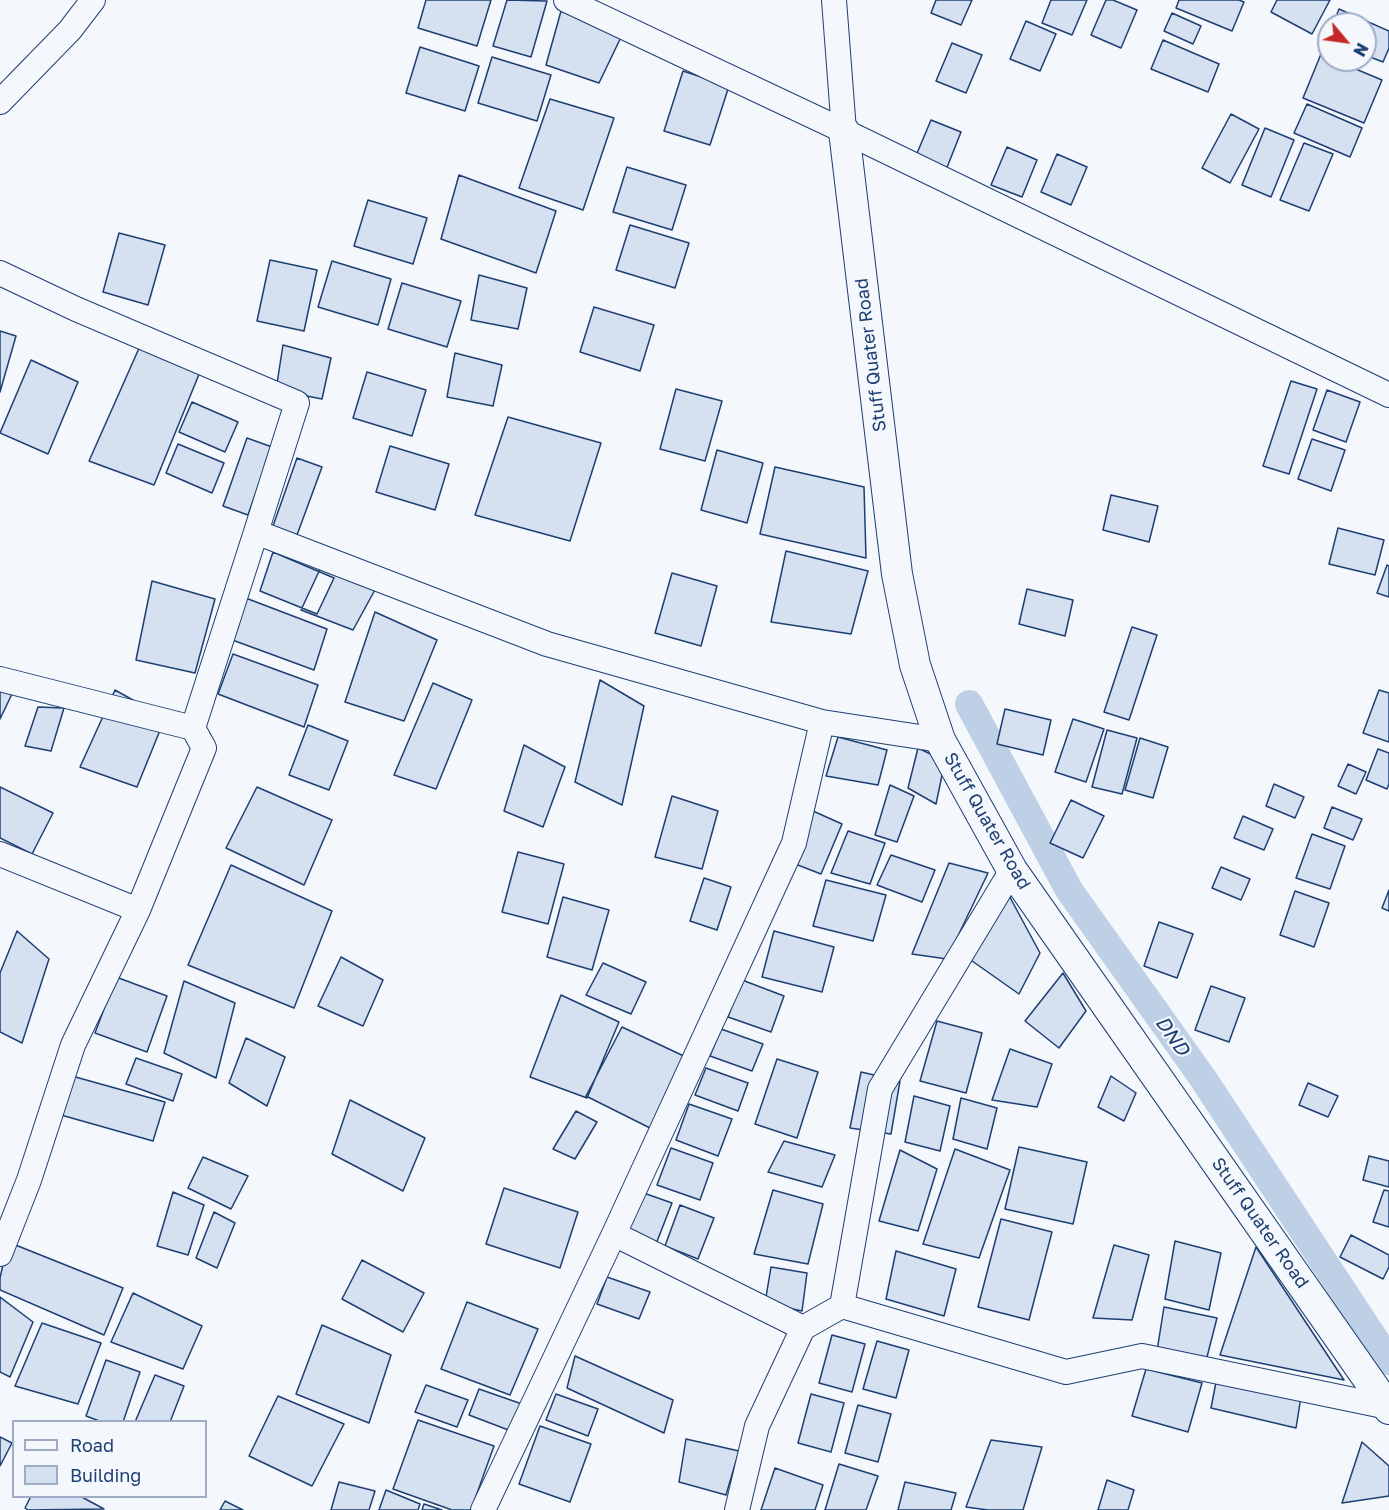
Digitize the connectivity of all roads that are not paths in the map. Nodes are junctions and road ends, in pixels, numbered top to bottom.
1 (93, 0) edge
2 (566, 0) edge
3 (834, 0) edge
4 (0, 102) edge
5 (844, 131) junction
6 (0, 273) edge
7 (1389, 395) edge
8 (256, 532) junction
9 (0, 679) edge
10 (822, 722) junction
11 (193, 728) junction
12 (940, 740) junction
13 (0, 854) edge
14 (1012, 870) junction
15 (138, 910) junction
16 (614, 1234) junction
17 (0, 1254) edge
18 (842, 1306) junction
19 (803, 1328) junction
20 (1389, 1408) edge
21 (483, 1510) edge
22 (736, 1510) edge

1 - 4 street
2 - 5 street
3 - 5 street
5 - 7 street
5 - 12 street, Stuff Quater Road
6 - 8 street
8 - 10 street
8 - 11 street
9 - 11 street
10 - 12 street
10 - 16 street
11 - 15 street
12 - 14 street, Stuff Quater Road
13 - 15 street
14 - 18 street
14 - 20 street, Stuff Quater Road
15 - 17 street
16 - 19 street
16 - 21 street
18 - 19 street
18 - 20 street
19 - 22 street

